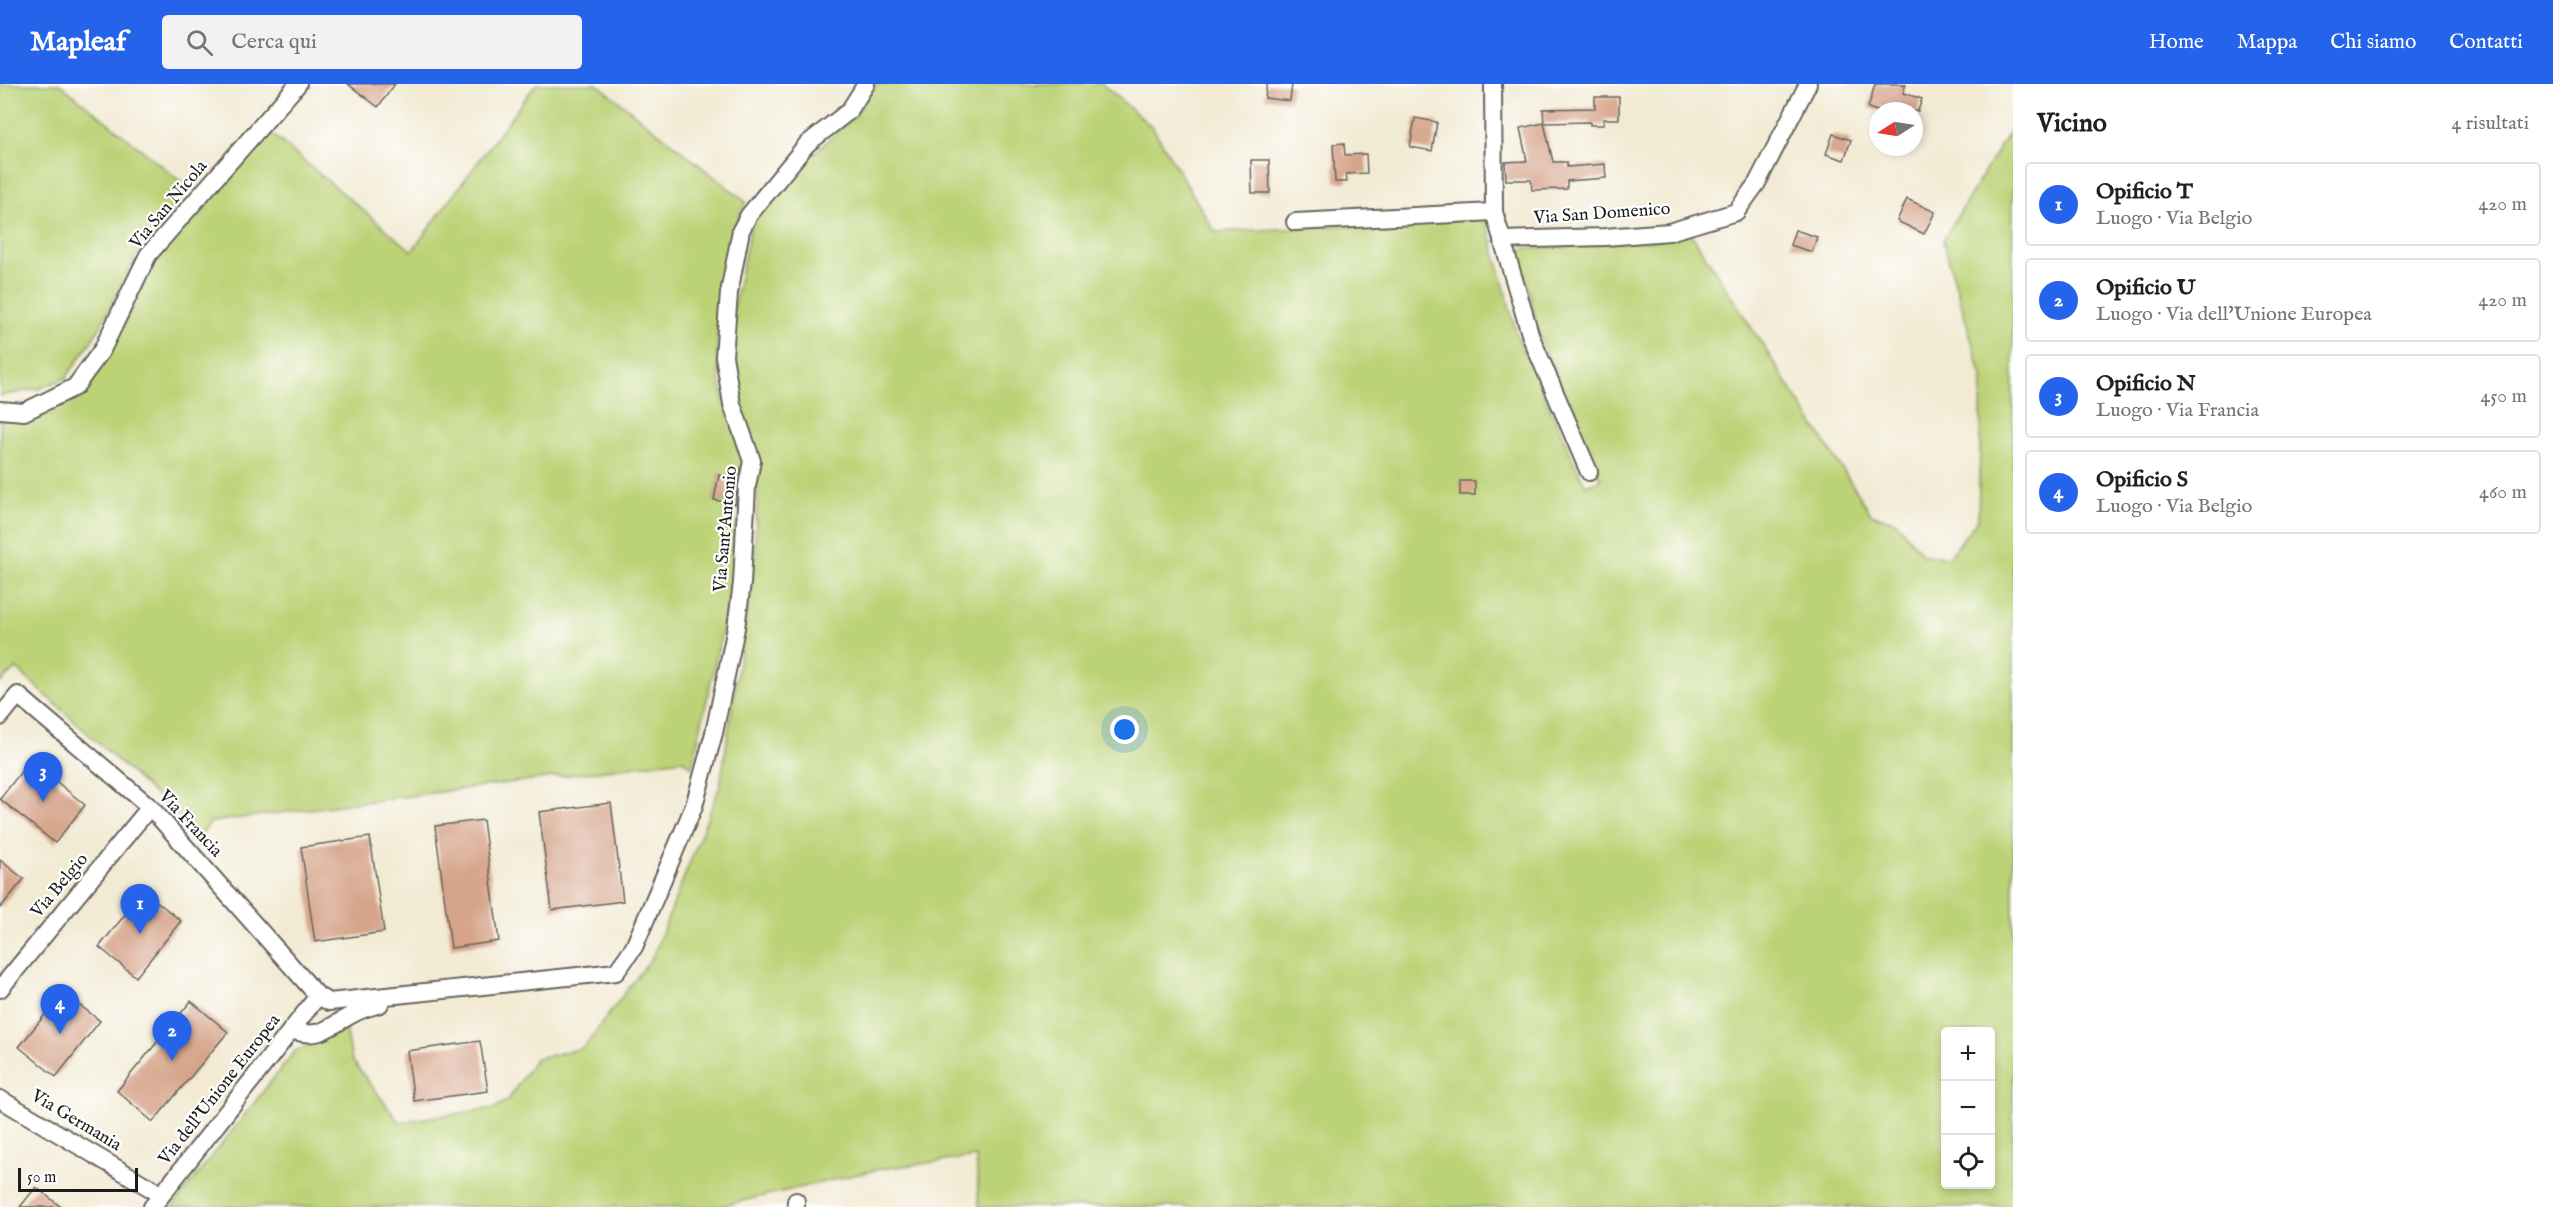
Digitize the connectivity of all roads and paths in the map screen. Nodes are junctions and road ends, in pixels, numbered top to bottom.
1 (298, 84) edge
2 (866, 84) edge
3 (1493, 84) edge
4 (1808, 84) edge
5 (1494, 212) junction
6 (1294, 222) dead end
7 (1502, 240) junction
8 (0, 410) edge
9 (1589, 472) dead end
10 (0, 717) edge
11 (150, 807) junction
12 (0, 989) edge
13 (406, 995) junction
14 (323, 999) junction
15 (336, 1024) junction
16 (291, 1030) junction
17 (0, 1099) edge
18 (157, 1201) edge

1 - 8 street, Via San Nicola
2 - 13 street, Via Sant'Antonio
3 - 5 street
4 - 7 street, Via San Domenico
5 - 6 street
5 - 7 street
7 - 9 street
10 - 11 street, Via Francia
11 - 12 street, Via Belgio
11 - 14 street, Via Francia
13 - 14 street
13 - 15 street
14 - 15 street
14 - 16 street, Via dell'Unione Europea
15 - 16 street
16 - 18 street, Via dell'Unione Europea
17 - 18 street, Via Germania

